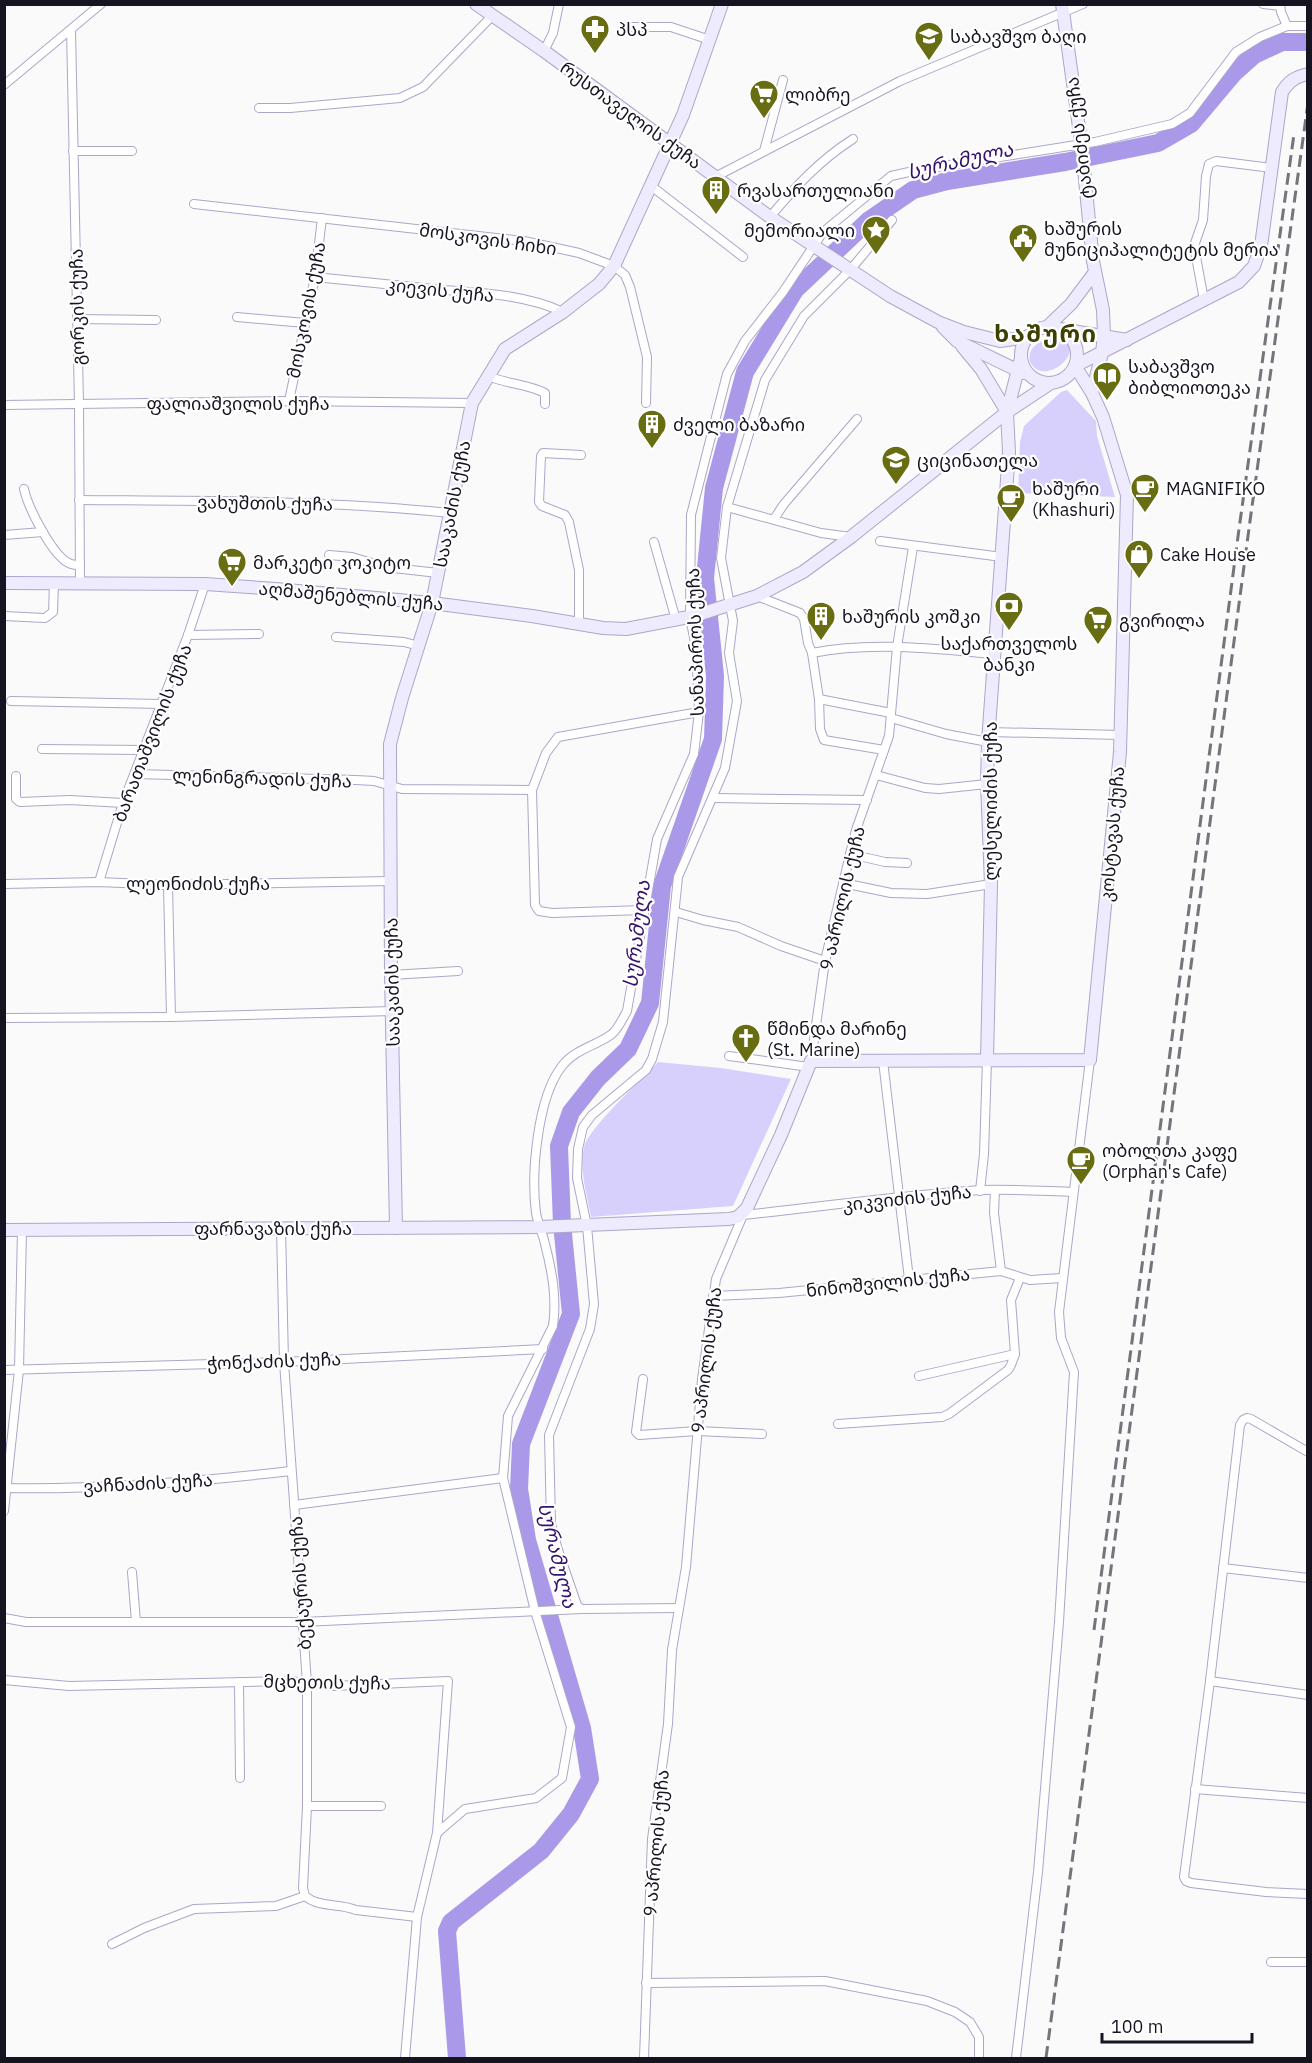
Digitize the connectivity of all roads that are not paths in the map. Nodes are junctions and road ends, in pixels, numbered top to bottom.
1 (101, 4) edge
2 (476, 4) edge
3 (559, 4) edge
4 (722, 4) edge
5 (1083, 4) edge
6 (1263, 4) edge
7 (1280, 5) edge
8 (1062, 9) edge
9 (492, 16) junction
10 (1287, 26) junction
11 (1308, 26) edge
12 (624, 27) dead end
13 (70, 30) junction
14 (710, 40) junction
15 (544, 51) junction
16 (1308, 74) edge
17 (13, 79) junction
18 (783, 80) dead end
19 (4, 85) edge
20 (4, 95) edge
21 (259, 108) dead end
22 (853, 139) dead end
23 (670, 144) junction
24 (1081, 147) junction
25 (73, 151) junction
26 (132, 151) dead end
27 (764, 152) junction
28 (1272, 168) junction
29 (715, 177) junction
30 (650, 185) junction
31 (194, 204) dead end
32 (770, 217) junction
33 (322, 218) junction
34 (892, 220) dead end
35 (814, 245) junction
36 (743, 257) dead end
37 (614, 266) junction
38 (848, 268) junction
39 (1095, 272) junction
40 (315, 277) junction
41 (1204, 300) junction
42 (563, 312) junction
43 (237, 317) dead end
44 (77, 319) junction
45 (156, 320) dead end
46 (938, 322) junction
47 (305, 323) junction
48 (1047, 327) junction
49 (1060, 329) junction
50 (1104, 335) junction
51 (1027, 337) junction
52 (1127, 340) junction
53 (957, 342) junction
54 (1102, 352) junction
55 (1021, 358) junction
56 (1075, 366) junction
57 (1017, 370) junction
58 (488, 376) junction
59 (1030, 377) junction
60 (1051, 383) junction
61 (1092, 393) junction
62 (289, 401) junction
63 (472, 403) junction
64 (646, 403) dead end
65 (80, 404) junction
66 (545, 404) dead end
67 (4, 405) edge
68 (1007, 412) junction
69 (857, 419) dead end
70 (581, 455) dead end
71 (24, 489) dead end
72 (79, 500) junction
73 (727, 507) junction
74 (450, 513) junction
75 (774, 519) junction
76 (43, 532) junction
77 (4, 534) edge
78 (851, 537) junction
79 (880, 541) dead end
80 (654, 542) dead end
81 (913, 547) junction
82 (329, 555) dead end
83 (1002, 557) junction
84 (80, 565) junction
85 (438, 573) junction
86 (4, 583) edge
87 (54, 584) junction
88 (80, 584) junction
89 (205, 584) junction
90 (757, 596) junction
91 (432, 603) junction
92 (727, 605) junction
93 (4, 616) edge
94 (692, 616) junction
95 (676, 620) junction
96 (579, 624) junction
97 (259, 634) dead end
98 (188, 635) junction
99 (336, 637) dead end
100 (419, 646) junction
101 (897, 647) junction
102 (812, 653) junction
103 (994, 654) junction
104 (819, 699) junction
105 (11, 701) dead end
106 (162, 704) junction
107 (699, 712) junction
108 (891, 716) junction
109 (1121, 735) junction
110 (988, 737) junction
111 (42, 749) dead end
112 (144, 750) junction
113 (884, 750) junction
114 (135, 774) junction
115 (876, 775) junction
116 (16, 776) dead end
117 (987, 784) junction
118 (390, 786) junction
119 (532, 790) junction
120 (714, 798) junction
121 (867, 800) junction
122 (123, 803) junction
123 (850, 854) junction
124 (907, 863) dead end
125 (391, 881) junction
126 (99, 882) junction
127 (843, 883) junction
128 (4, 884) edge
129 (991, 884) junction
130 (168, 885) junction
131 (643, 910) junction
132 (676, 912) junction
133 (825, 961) junction
134 (458, 972) dead end
135 (391, 975) junction
136 (393, 1011) junction
137 (171, 1017) junction
138 (4, 1018) edge
139 (729, 1056) dead end
140 (987, 1060) junction
141 (1090, 1060) junction
142 (883, 1061) junction
143 (810, 1064) junction
144 (995, 1190) junction
145 (980, 1191) junction
146 (1073, 1192) junction
147 (899, 1197) junction
148 (743, 1215) junction
149 (582, 1226) junction
150 (281, 1227) junction
151 (541, 1227) junction
152 (396, 1228) junction
153 (4, 1230) edge
154 (22, 1230) junction
155 (1001, 1271) junction
156 (1020, 1278) junction
157 (1062, 1278) junction
158 (909, 1279) junction
159 (713, 1296) junction
160 (543, 1348) junction
161 (1016, 1353) junction
162 (284, 1362) junction
163 (19, 1370) junction
164 (4, 1371) edge
165 (919, 1376) dead end
166 (643, 1379) dead end
167 (838, 1424) dead end
168 (697, 1431) junction
169 (762, 1434) dead end
170 (1308, 1452) edge
171 (291, 1471) junction
172 (503, 1478) junction
173 (5, 1488) edge
174 (294, 1505) junction
175 (4, 1511) edge
176 (1223, 1568) junction
177 (132, 1572) dead end
178 (1308, 1578) edge
179 (679, 1608) junction
180 (578, 1610) junction
181 (535, 1611) junction
182 (4, 1618) edge
183 (136, 1622) junction
184 (303, 1622) junction
185 (4, 1680) edge
186 (1210, 1681) junction
187 (239, 1682) junction
188 (307, 1683) junction
189 (1308, 1695) edge
190 (240, 1778) dead end
191 (1195, 1789) junction
192 (1308, 1798) edge
193 (307, 1806) junction
194 (381, 1806) dead end
195 (437, 1833) junction
196 (1308, 1894) edge
197 (305, 1896) junction
198 (417, 1917) junction
199 (112, 1944) dead end
200 (1271, 1962) dead end
201 (1308, 1962) edge
202 (646, 1983) junction
203 (405, 2058) edge
204 (644, 2058) edge
205 (979, 2058) edge
206 (1016, 2058) edge

1 - 13 street
2 - 9 street, რუსთაველის ქუჩა
3 - 15 street
4 - 14 street, სააკაძის ქუჩა
5 - 8 street
6 - 7 street
7 - 10 street
8 - 24 street, ტაბიძეს ქუჩა
8 - 27 street
9 - 15 street, რუსთაველის ქუჩა
9 - 21 street
10 - 11 street, სანაპიროს ქუჩა
10 - 24 street, სანაპიროს ქუჩა
12 - 14 street
13 - 17 street
13 - 25 street, გორკის ქუჩა
14 - 23 street, სააკაძის ქუჩა
15 - 23 street, რუსთაველის ქუჩა
16 - 28 street
17 - 19 street
17 - 20 street
18 - 27 street
22 - 32 street
23 - 29 street, რუსთაველის ქუჩა
23 - 30 street, სააკაძის ქუჩა
24 - 35 street, სანაპიროს ქუჩა
24 - 39 street, ტაბიძეს ქუჩა
25 - 26 street
25 - 44 street, გორკის ქუჩა
27 - 29 street
28 - 41 street
28 - 41 street
29 - 32 street, რუსთაველის ქუჩა
30 - 36 street
30 - 37 street, სააკაძის ქუჩა
31 - 33 street, მოსკოვის ჩიხი
32 - 35 street, რუსთაველის ქუჩა
33 - 37 street, მოსკოვის ჩიხი
33 - 40 street, მოსკოვის ქუჩა
34 - 38 street
35 - 38 street, რუსთაველის ქუჩა
35 - 94 street, სანაპიროს ქუჩა
37 - 42 street, სააკაძის ქუჩა
37 - 64 street
38 - 46 street, რუსთაველის ქუჩა
38 - 73 street
39 - 48 street
39 - 50 street, ტაბიძეს ქუჩა
40 - 42 street, კიევის ქუჩა
40 - 47 street, მოსკოვის ქუჩა
41 - 52 street
42 - 58 street, სააკაძის ქუჩა
43 - 47 street
44 - 45 street
44 - 65 street, გორკის ქუჩა
46 - 51 street, რუსთაველის ქუჩა
46 - 53 street, რუსთაველის ქუჩა
47 - 62 street, მოსკოვის ქუჩა
48 - 49 street
48 - 51 street
49 - 50 street
49 - 56 street
50 - 52 street
50 - 54 street, ტაბიძეს ქუჩა
51 - 55 street
52 - 54 street
53 - 57 street, რუსთაველის ქუჩა
53 - 68 street
54 - 56 street
54 - 61 street
55 - 57 street
55 - 59 street
56 - 60 street
56 - 61 street, კოსტავას ქუჩა
57 - 59 street, რუსთაველის ქუჩა
57 - 68 street
58 - 63 street, სააკაძის ქუჩა
58 - 66 street
59 - 60 street
60 - 68 street
61 - 109 street, კოსტავას ქუჩა
62 - 63 street, ფალიაშვილის ქუჩა
62 - 65 street, ფალიაშვილის ქუჩა
63 - 74 street, სააკაძის ქუჩა
65 - 67 street, ფალიაშვილის ქუჩა
65 - 72 street, გორკის ქუჩა
68 - 78 street
68 - 83 street, ლესელიძის ქუჩა
69 - 75 street
70 - 96 street
71 - 76 street
72 - 74 street, ვახუშთის ქუჩა
72 - 84 street, გორკის ქუჩა
73 - 75 street
73 - 92 street
74 - 85 street, სააკაძის ქუჩა
75 - 78 street
76 - 77 street
76 - 84 street
78 - 90 street
79 - 81 street
80 - 95 street
81 - 83 street
81 - 101 street, 9 აპრილის ქუჩა
82 - 85 street
83 - 103 street, ლესელიძის ქუჩა
84 - 88 street, გორკის ქუჩა
85 - 91 street, სააკაძის ქუჩა
86 - 87 street, აღმაშენებლის ქუჩა
87 - 88 street, აღმაშენებლის ქუჩა
87 - 93 street
88 - 89 street, აღმაშენებლის ქუჩა
89 - 91 street, აღმაშენებლის ქუჩა
89 - 98 street, ბარათაშვილის ქუჩა
90 - 92 street
90 - 102 street
91 - 96 street, აღმაშენებლის ქუჩა
91 - 100 street, სააკაძის ქუჩა
92 - 94 street, აღმაშენებლის ქუჩა
92 - 120 street
94 - 95 street, აღმაშენებლის ქუჩა
94 - 107 street, სანაპიროს ქუჩა
95 - 96 street, აღმაშენებლის ქუჩა
97 - 98 street
98 - 106 street, ბარათაშვილის ქუჩა
99 - 100 street
100 - 118 street, სააკაძის ქუჩა
101 - 102 street
101 - 103 street
101 - 108 street, 9 აპრილის ქუჩა
102 - 104 street
103 - 110 street, ლესელიძის ქუჩა
104 - 108 street
104 - 113 street
105 - 106 street
106 - 112 street, ბარათაშვილის ქუჩა
107 - 119 street
107 - 131 street, სანაპიროს ქუჩა
108 - 110 street
108 - 113 street, 9 აპრილის ქუჩა
109 - 110 street
109 - 141 street, კოსტავას ქუჩა
110 - 117 street, ლესელიძის ქუჩა
111 - 112 street
112 - 114 street, ბარათაშვილის ქუჩა
113 - 115 street, 9 აპრილის ქუჩა
114 - 118 street, ლენინგრადის ქუჩა
114 - 122 street, ბარათაშვილის ქუჩა
115 - 117 street
115 - 121 street, 9 აპრილის ქუჩა
116 - 122 street
117 - 129 street, ლესელიძის ქუჩა
118 - 119 street, ლენინგრადის ქუჩა
118 - 125 street, სააკაძის ქუჩა
119 - 131 street
120 - 121 street
120 - 132 street
121 - 123 street, 9 აპრილის ქუჩა
122 - 126 street, ბარათაშვილის ქუჩა
123 - 124 street
123 - 127 street, 9 აპრილის ქუჩა
125 - 130 street, ლეონიძის ქუჩა
125 - 135 street, სააკაძის ქუჩა
126 - 128 street, ლეონიძის ქუჩა
126 - 130 street, ლეონიძის ქუჩა
127 - 129 street
127 - 133 street, 9 აპრილის ქუჩა
129 - 140 street, ლესელიძის ქუჩა
130 - 137 street
131 - 151 street, სანაპიროს ქუჩა
132 - 133 street
132 - 149 street
133 - 143 street, 9 აპრილის ქუჩა
134 - 135 street
135 - 136 street, სააკაძის ქუჩა
136 - 137 street
136 - 152 street, სააკაძის ქუჩა
137 - 138 street
139 - 143 street
140 - 141 street
140 - 142 street
140 - 145 street, ლესელიძის ქუჩა
141 - 146 street, კოსტავას ქუჩა
142 - 143 street
142 - 147 street
143 - 148 street, 9 აპრილის ქუჩა
144 - 145 street, კიკვიძის ქუჩა
144 - 146 street, კიკვიძის ქუჩა
144 - 155 street
145 - 147 street, კიკვიძის ქუჩა
146 - 157 street, კოსტავას ქუჩა
147 - 148 street, კიკვიძის ქუჩა
147 - 158 street
148 - 149 street
148 - 159 street, 9 აპრილის ქუჩა
149 - 151 street, ფარნავაზის ქუჩა
149 - 180 street
150 - 152 street, ფარნავაზის ქუჩა
150 - 154 street, ფარნავაზის ქუჩა
150 - 162 street, ბექაურის ქუჩა
151 - 152 street, ფარნავაზის ქუჩა
151 - 160 street, სანაპიროს ქუჩა
153 - 154 street, ფარნავაზის ქუჩა
154 - 163 street
155 - 156 street, ნინოშვილის ქუჩა
155 - 158 street, ნინოშვილის ქუჩა
156 - 157 street, ნინოშვილის ქუჩა
156 - 161 street
157 - 206 street, კოსტავას ქუჩა
158 - 159 street, ნინოშვილის ქუჩა
159 - 168 street, 9 აპრილის ქუჩა
160 - 162 street, ჭონქაძის ქუჩა
160 - 172 street, სანაპიროს ქუჩა
161 - 165 street
161 - 167 street
162 - 163 street, ჭონქაძის ქუჩა
162 - 171 street, ბექაურის ქუჩა
163 - 164 street, ჭონქაძის ქუჩა
163 - 173 street
166 - 168 street
168 - 169 street
168 - 179 street, 9 აპრილის ქუჩა
170 - 176 street
171 - 173 street, ვაჩნაძის ქუჩა
171 - 174 street, ბექაურის ქუჩა
172 - 174 street
172 - 181 street, სანაპიროს ქუჩა
173 - 175 street
174 - 184 street, ბექაურის ქუჩა
176 - 178 street
176 - 186 street
177 - 183 street
179 - 180 street
179 - 202 street, 9 აპრილის ქუჩა
180 - 181 street
181 - 184 street
181 - 195 street, სანაპიროს ქუჩა
182 - 183 street
183 - 184 street
184 - 188 street, ბექაურის ქუჩა
185 - 187 street, მცხეთის ქუჩა
186 - 189 street
186 - 191 street
187 - 188 street, მცხეთის ქუჩა
187 - 190 street
188 - 193 street, ბექაურის ქუჩა
188 - 195 street, მცხეთის ქუჩა
191 - 192 street
191 - 196 street
193 - 194 street
193 - 197 street, ბექაურის ქუჩა
195 - 198 street, მცხეთის ქუჩა
197 - 198 street
197 - 199 street
198 - 203 street, მცხეთის ქუჩა
200 - 201 street
202 - 204 street, 9 აპრილის ქუჩა
202 - 205 street

